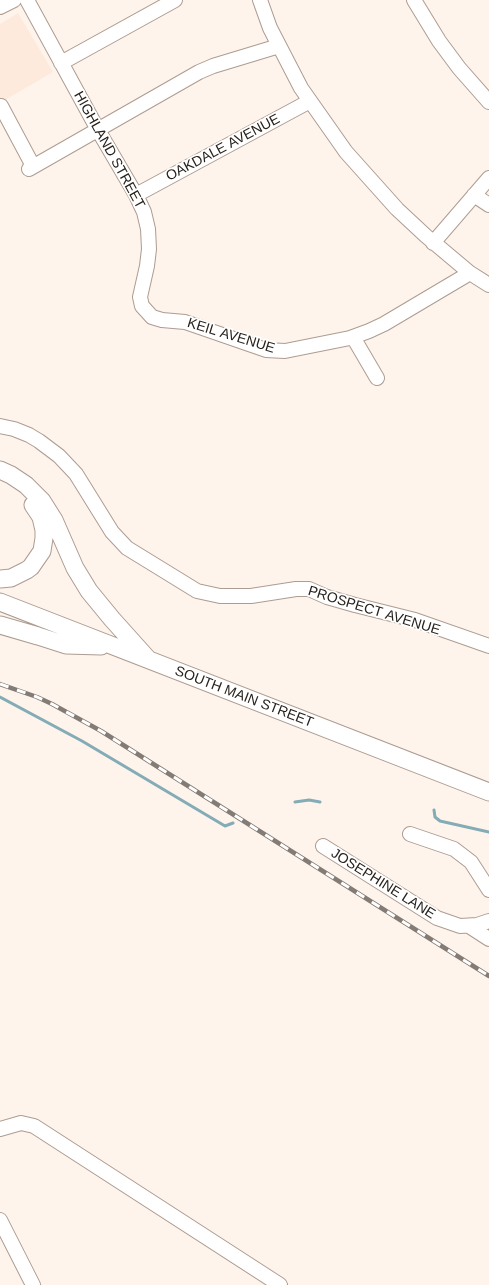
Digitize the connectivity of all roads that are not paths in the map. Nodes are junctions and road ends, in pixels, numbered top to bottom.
1 (14, 0) edge
2 (27, 0) edge
3 (175, 0) edge
4 (260, 0) edge
5 (414, 0) edge
6 (0, 7) edge
7 (279, 46) junction
8 (61, 63) junction
9 (310, 101) junction
10 (489, 102) edge
11 (2, 106) dead end
12 (98, 130) junction
13 (489, 178) edge
14 (136, 195) junction
15 (474, 195) junction
16 (489, 205) edge
17 (433, 243) junction
18 (470, 273) junction
19 (489, 285) edge
20 (145, 309) joint
21 (353, 337) junction
22 (377, 378) dead end
23 (7, 427) edge
24 (0, 470) edge
25 (0, 480) edge
26 (0, 579) edge
27 (0, 602) edge
28 (0, 626) edge
29 (113, 646) junction
30 (489, 646) edge
31 (150, 661) junction
32 (489, 792) edge
33 (410, 834) dead end
34 (323, 846) dead end
35 (489, 890) edge
36 (489, 921) edge
37 (469, 926) junction
38 (489, 939) edge
39 (0, 1129) edge
40 (0, 1222) edge
41 (33, 1285) edge
42 (280, 1285) edge

1 - 6 street
2 - 8 street, HIGHLAND STREET
3 - 8 street
4 - 7 street
5 - 10 street
7 - 9 street
7 - 12 street
8 - 12 street, HIGHLAND STREET
9 - 14 street, OAKDALE AVENUE
9 - 17 street
11 - 12 street
12 - 14 street, HIGHLAND STREET
13 - 15 street
14 - 20 street, HIGHLAND STREET
15 - 16 street
15 - 17 street
17 - 18 street
18 - 19 street
18 - 21 street, KEIL AVENUE
20 - 21 street, KEIL AVENUE
21 - 22 street
23 - 30 street, PROSPECT AVENUE
24 - 31 main road
25 - 26 main road
27 - 29 main road, SOUTH MAIN STREET
28 - 29 main road
29 - 31 main road, SOUTH MAIN STREET
31 - 32 main road, SOUTH MAIN STREET
33 - 35 street
34 - 37 street, JOSEPHINE LANE
36 - 37 street, JOSEPHINE LANE
37 - 38 street
39 - 42 street
40 - 41 street

